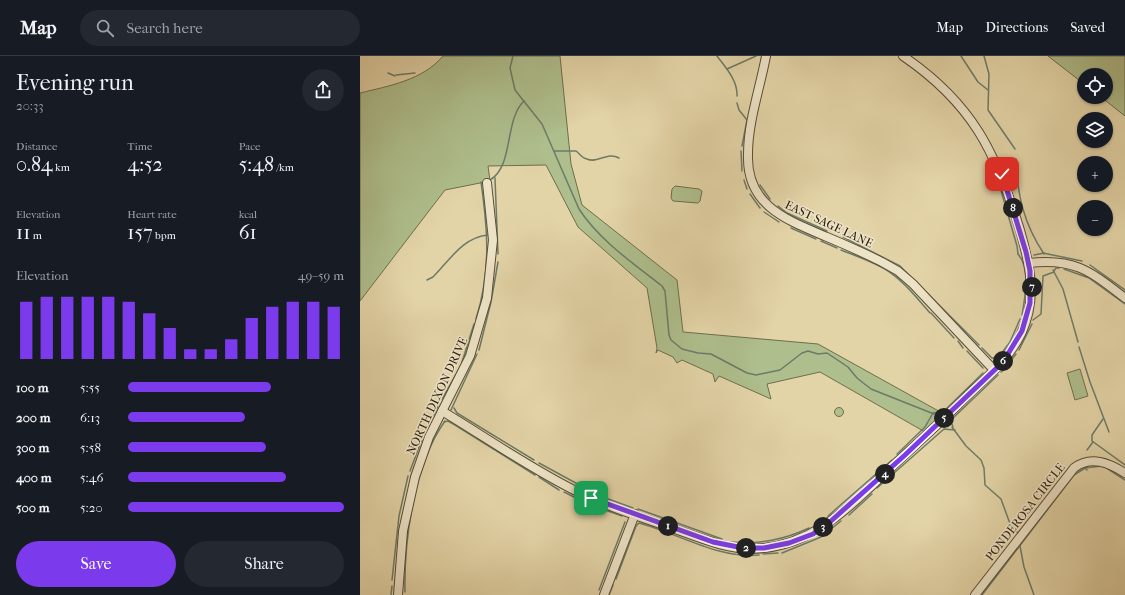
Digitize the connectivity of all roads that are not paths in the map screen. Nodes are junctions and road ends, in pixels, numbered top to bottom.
1 (766, 56) edge
2 (903, 56) edge
3 (487, 183) dead end
4 (1029, 263) junction
5 (1125, 298) edge
6 (994, 370) junction
7 (442, 411) junction
8 (1125, 473) edge
9 (635, 514) junction
10 (398, 595) edge
11 (604, 595) edge
12 (975, 595) edge

1 - 6 street, EAST SAGE LANE
2 - 4 street
3 - 7 street, NORTH DIXON DRIVE
4 - 5 street
4 - 6 street
6 - 9 street
7 - 9 street
7 - 10 street, NORTH DIXON DRIVE
8 - 12 street, PONDEROSA CIRCLE
9 - 11 street

